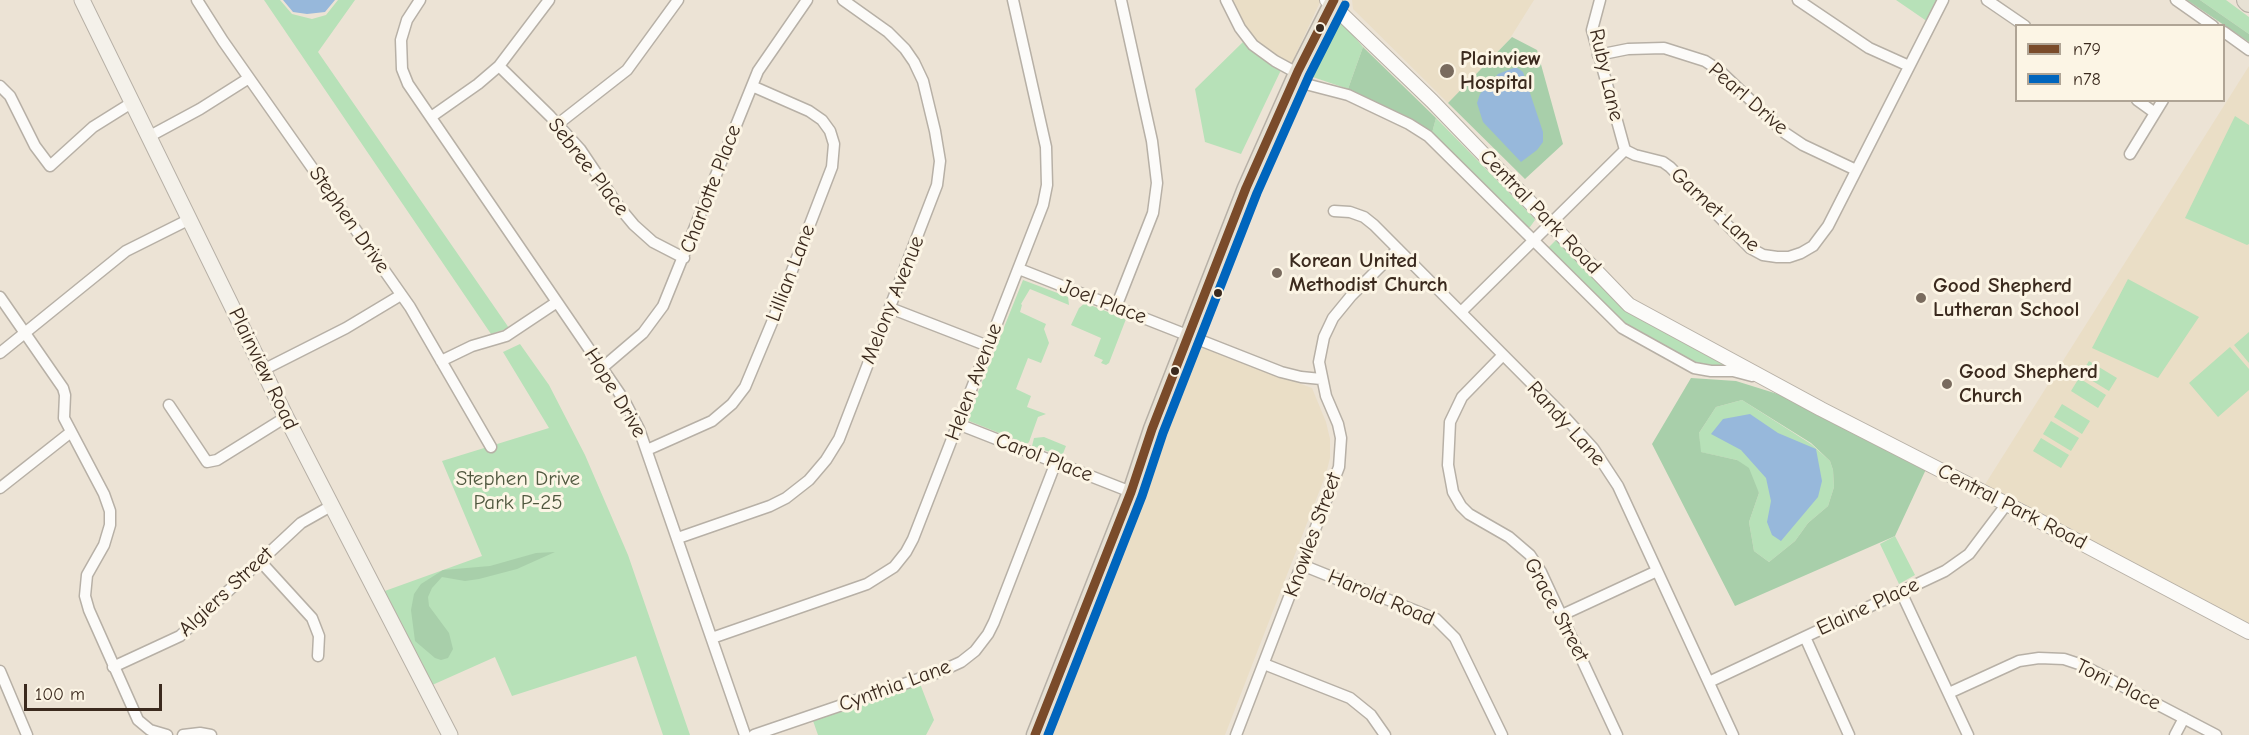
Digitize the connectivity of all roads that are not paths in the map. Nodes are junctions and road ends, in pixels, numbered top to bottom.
1 (82, 0) edge
2 (197, 0) edge
3 (420, 0) edge
4 (549, 0) edge
5 (678, 0) edge
6 (807, 0) edge
7 (843, 0) edge
8 (1013, 0) edge
9 (1121, 0) edge
10 (1226, 0) edge
11 (1600, 0) edge
12 (1798, 0) edge
13 (1943, 0) edge
14 (1987, 0) edge
15 (2175, 0) edge
16 (1331, 2) edge
17 (2022, 24) edge
18 (2211, 24) edge
19 (2225, 33) edge
20 (2249, 50) edge
21 (1598, 55) junction
22 (499, 66) junction
23 (1910, 66) junction
24 (1295, 77) junction
25 (249, 78) junction
26 (0, 86) edge
27 (753, 86) junction
28 (133, 102) junction
29 (2140, 102) edge
30 (2162, 102) edge
31 (2155, 113) junction
32 (431, 117) junction
33 (558, 124) junction
34 (150, 136) junction
35 (1625, 150) junction
36 (2130, 154) dead end
37 (1856, 170) junction
38 (1335, 212) dead end
39 (190, 219) junction
40 (1550, 224) junction
41 (1534, 240) junction
42 (1398, 249) junction
43 (684, 258) junction
44 (1018, 269) junction
45 (401, 295) junction
46 (0, 297) edge
47 (557, 302) junction
48 (1116, 307) junction
49 (890, 308) junction
50 (1461, 312) junction
51 (25, 333) junction
52 (1188, 335) junction
53 (988, 346) junction
54 (0, 353) edge
55 (1503, 355) junction
56 (441, 361) junction
57 (602, 368) junction
58 (263, 370) junction
59 (1321, 379) junction
60 (1775, 383) junction
61 (169, 405) dead end
62 (286, 417) junction
63 (958, 424) junction
64 (71, 432) junction
65 (490, 447) dead end
66 (647, 450) junction
67 (1056, 462) junction
68 (0, 488) edge
69 (1131, 492) junction
70 (2006, 505) junction
71 (331, 506) junction
72 (678, 538) junction
73 (260, 561) junction
74 (1302, 566) junction
75 (1657, 570) junction
76 (1901, 592) junction
77 (1562, 615) junction
78 (2249, 632) edge
79 (1804, 637) junction
80 (712, 638) junction
81 (318, 656) dead end
82 (1264, 663) junction
83 (113, 667) junction
84 (0, 671) edge
85 (1709, 682) junction
86 (1949, 693) junction
87 (2184, 718) junction
88 (27, 735) edge
89 (162, 735) edge
90 (167, 735) edge
91 (183, 735) edge
92 (211, 735) edge
93 (450, 735) edge
94 (745, 735) edge
95 (754, 735) edge
96 (1035, 735) edge
97 (1236, 735) edge
98 (1385, 735) edge
99 (1502, 735) edge
100 (1617, 735) edge
101 (1733, 735) edge
102 (1849, 735) edge
103 (1968, 735) edge
104 (2175, 735) edge
105 (2216, 735) edge

1 - 28 main road, Plainview Road
2 - 25 street, Stephen Drive
3 - 32 street, Hope Drive
4 - 22 street
5 - 33 street
6 - 27 street, Charlotte Place
7 - 49 street, Melony Avenue
8 - 44 street, Helen Avenue
9 - 48 street
10 - 24 street, Central Park Road
11 - 21 street, Ruby Lane
12 - 23 street
13 - 23 street, Garnet Lane
14 - 17 street
15 - 18 street
16 - 24 main road
16 - 40 street, Central Park Road
19 - 20 street
21 - 35 street, Ruby Lane
21 - 37 street, Pearl Drive
22 - 32 street
22 - 33 street, Sebree Place
23 - 37 street, Garnet Lane
24 - 41 street, Central Park Road
24 - 52 main road
25 - 34 street
25 - 45 street, Stephen Drive
26 - 28 street
27 - 43 street, Charlotte Place
27 - 66 street, Lillian Lane
28 - 34 main road, Plainview Road
29 - 31 street
30 - 31 street
31 - 36 street
32 - 47 street, Hope Drive
33 - 43 street, Sebree Place
34 - 39 main road, Plainview Road
35 - 37 street, Garnet Lane
35 - 40 street
38 - 42 street, Randy Lane
39 - 51 street
39 - 58 main road, Plainview Road
40 - 41 street
40 - 60 street, Central Park Road
41 - 50 street
41 - 60 street, Central Park Road
42 - 50 street, Randy Lane
42 - 59 street, Knowles Street
43 - 57 street, Charlotte Place
44 - 48 street, Joel Place
44 - 53 street, Helen Avenue
45 - 56 street, Stephen Drive
45 - 58 street
46 - 51 street
47 - 56 street
47 - 57 street, Hope Drive
48 - 52 street, Joel Place
49 - 53 street
49 - 72 street, Melony Avenue
50 - 55 street, Randy Lane
51 - 54 street
51 - 64 street
52 - 59 street, Joel Place
52 - 69 main road
53 - 63 street, Helen Avenue
55 - 75 street, Randy Lane
55 - 77 street, Grace Street
56 - 65 street, Stephen Drive
57 - 66 street, Hope Drive
58 - 62 main road, Plainview Road
59 - 74 street, Knowles Street
60 - 70 street, Central Park Road
61 - 62 street
62 - 71 main road, Plainview Road
63 - 67 street, Carol Place
63 - 80 street, Helen Avenue
64 - 68 street
64 - 83 street
66 - 72 street, Hope Drive
67 - 69 street, Carol Place
67 - 95 street, Cynthia Lane
69 - 96 main road
70 - 76 street, Elaine Place
70 - 78 street, Central Park Road
71 - 73 street, Algiers Street
71 - 93 main road, Plainview Road
72 - 80 street, Hope Drive
73 - 81 street
73 - 83 street, Algiers Street
74 - 82 street, Knowles Street
74 - 99 street, Harold Road
75 - 77 street
75 - 85 street, Randy Lane
76 - 79 street, Elaine Place
76 - 86 street
77 - 100 street, Grace Street
79 - 85 street, Elaine Place
79 - 102 street
80 - 94 street, Hope Drive
82 - 97 street, Knowles Street
82 - 98 street
83 - 89 street
84 - 88 street
85 - 101 street, Randy Lane
86 - 87 street, Toni Place
86 - 103 street
87 - 104 street
87 - 105 street, Toni Place
89 - 90 street
91 - 92 street

